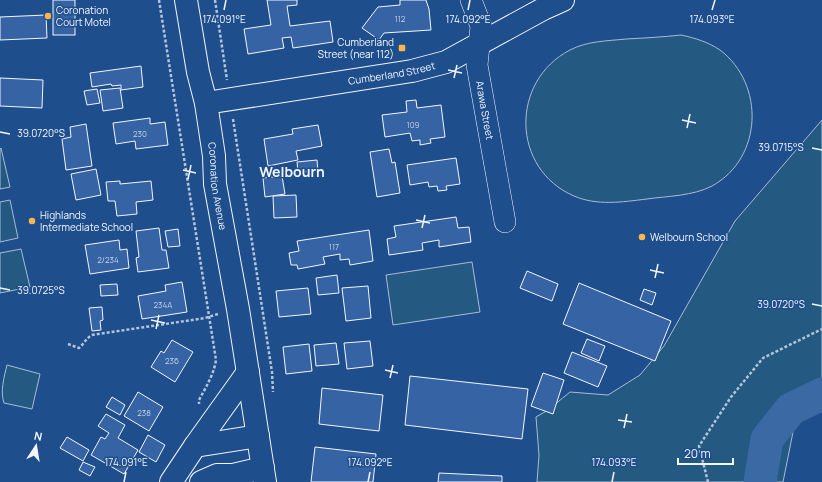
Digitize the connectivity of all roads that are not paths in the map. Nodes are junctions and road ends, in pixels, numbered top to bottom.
1 (186, 0) edge
2 (471, 0) edge
3 (563, 0) edge
4 (480, 44) junction
5 (206, 103) junction
6 (505, 222) dead end
7 (248, 372) junction
8 (258, 436) junction
9 (195, 446) junction
10 (264, 475) edge
11 (172, 482) edge
12 (201, 482) edge

1 - 5 main road, Coronation Avenue
2 - 4 street, Arawa Street
3 - 4 main road, Cumberland Street
4 - 5 main road, Cumberland Street
4 - 6 street, Arawa Street
5 - 7 main road, Coronation Avenue
7 - 8 main road, Coronation Avenue
7 - 9 main road
8 - 9 main road
8 - 10 main road, Coronation Avenue
9 - 11 main road
10 - 12 main road, Coronation Avenue

